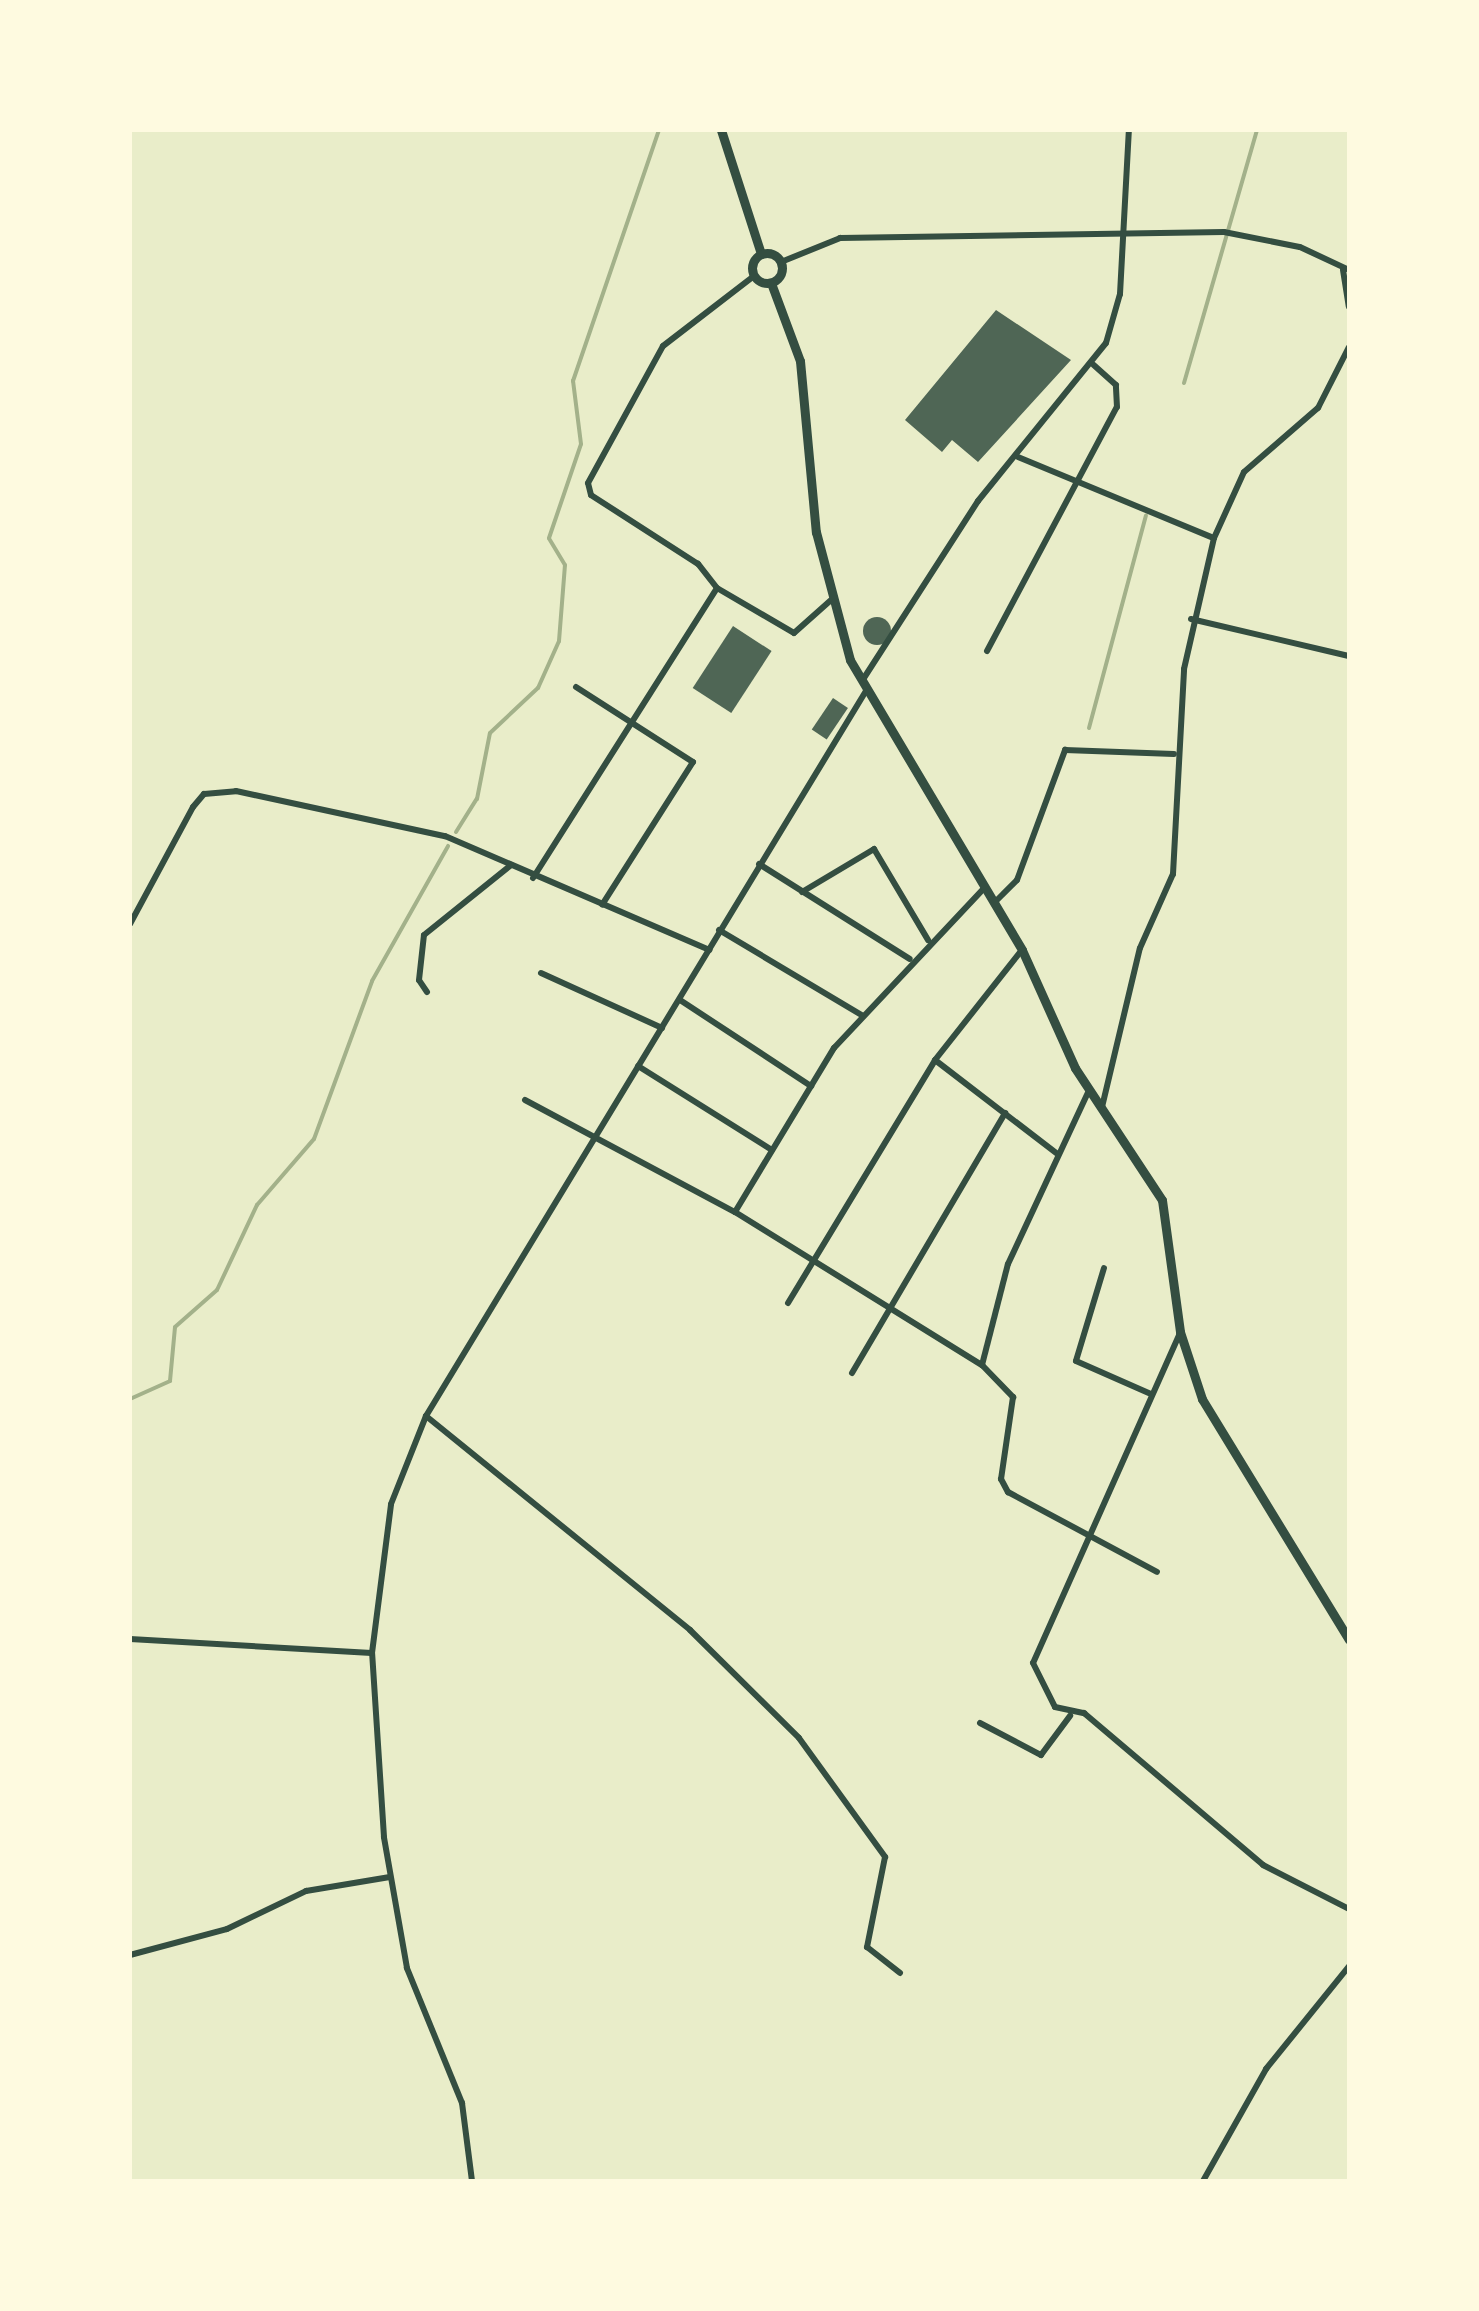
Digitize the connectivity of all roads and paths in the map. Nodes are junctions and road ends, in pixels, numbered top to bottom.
1 (721, 130) edge
2 (1129, 130) edge
3 (1121, 234) junction
4 (761, 254) junction
5 (781, 262) junction
6 (1338, 265) junction
7 (1349, 270) edge
8 (754, 276) junction
9 (771, 283) junction
10 (1349, 308) edge
11 (1349, 347) edge
12 (1094, 365) junction
13 (1018, 457) junction
14 (1078, 485) junction
15 (1214, 538) junction
16 (717, 588) junction
17 (832, 600) junction
18 (1192, 619) junction
19 (987, 651) dead end
20 (1349, 656) edge
21 (864, 686) junction
22 (576, 687) dead end
23 (631, 722) junction
24 (1174, 754) junction
25 (759, 864) junction
26 (511, 865) junction
27 (533, 878) junction
28 (985, 886) junction
29 (802, 892) junction
30 (995, 902) junction
31 (602, 906) junction
32 (130, 924) edge
33 (720, 930) junction
34 (928, 940) junction
35 (710, 950) junction
36 (1022, 950) junction
37 (910, 959) junction
38 (542, 973) dead end
39 (427, 992) dead end
40 (680, 1000) junction
41 (863, 1016) junction
42 (662, 1028) junction
43 (935, 1060) junction
44 (638, 1066) junction
45 (811, 1086) junction
46 (1089, 1090) junction
47 (525, 1100) dead end
48 (1102, 1108) junction
49 (1005, 1113) junction
50 (596, 1132) junction
51 (772, 1150) junction
52 (1056, 1152) junction
53 (734, 1212) junction
54 (813, 1262) junction
55 (1104, 1268) dead end
56 (788, 1303) dead end
57 (890, 1306) junction
58 (1180, 1332) junction
59 (982, 1366) junction
60 (852, 1373) dead end
61 (1149, 1393) junction
62 (426, 1416) junction
63 (1085, 1532) junction
64 (1157, 1572) dead end
65 (130, 1638) edge
66 (1349, 1640) edge
67 (372, 1653) junction
68 (1070, 1716) junction
69 (980, 1723) dead end
70 (390, 1878) junction
71 (1349, 1909) edge
72 (130, 1955) edge
73 (1349, 1966) edge
74 (900, 1973) dead end
75 (472, 2181) edge
76 (1203, 2181) edge

1 - 4 street
2 - 3 street
3 - 5 street
3 - 6 street
3 - 12 street
4 - 5 street
4 - 8 street
5 - 9 street
6 - 7 street
6 - 10 street
8 - 9 street
8 - 16 street
9 - 17 street
11 - 15 street
12 - 13 street
12 - 14 street
13 - 14 street
13 - 21 street
14 - 15 street
14 - 19 street
15 - 18 street
16 - 17 street
16 - 23 street
17 - 21 street
18 - 20 street
18 - 24 street
21 - 25 street
21 - 28 street
22 - 23 street
23 - 27 street
23 - 31 street
24 - 30 street
24 - 48 street
25 - 29 street
25 - 33 street
26 - 27 street
26 - 32 street
26 - 39 street
27 - 31 street
28 - 30 street
28 - 34 street
29 - 34 street
29 - 37 street
30 - 36 street
31 - 35 street
33 - 35 street
33 - 41 street
34 - 37 street
35 - 40 street
36 - 43 street
36 - 46 street
37 - 41 street
38 - 42 street
40 - 42 street
40 - 45 street
41 - 45 street
42 - 44 street
43 - 49 street
43 - 54 street
44 - 50 street
44 - 51 street
45 - 51 street
46 - 48 street
46 - 52 street
47 - 50 street
48 - 58 street
49 - 52 street
49 - 57 street
50 - 53 street
50 - 62 street
51 - 53 street
52 - 59 street
53 - 54 street
54 - 56 street
54 - 57 street
55 - 61 street
57 - 59 street
57 - 60 street
58 - 61 street
58 - 66 street
59 - 63 street
61 - 63 street
62 - 67 street
62 - 74 street
63 - 64 street
63 - 68 street
65 - 67 street
67 - 70 street
68 - 69 street
68 - 71 street
70 - 72 street
70 - 75 street
73 - 76 street

